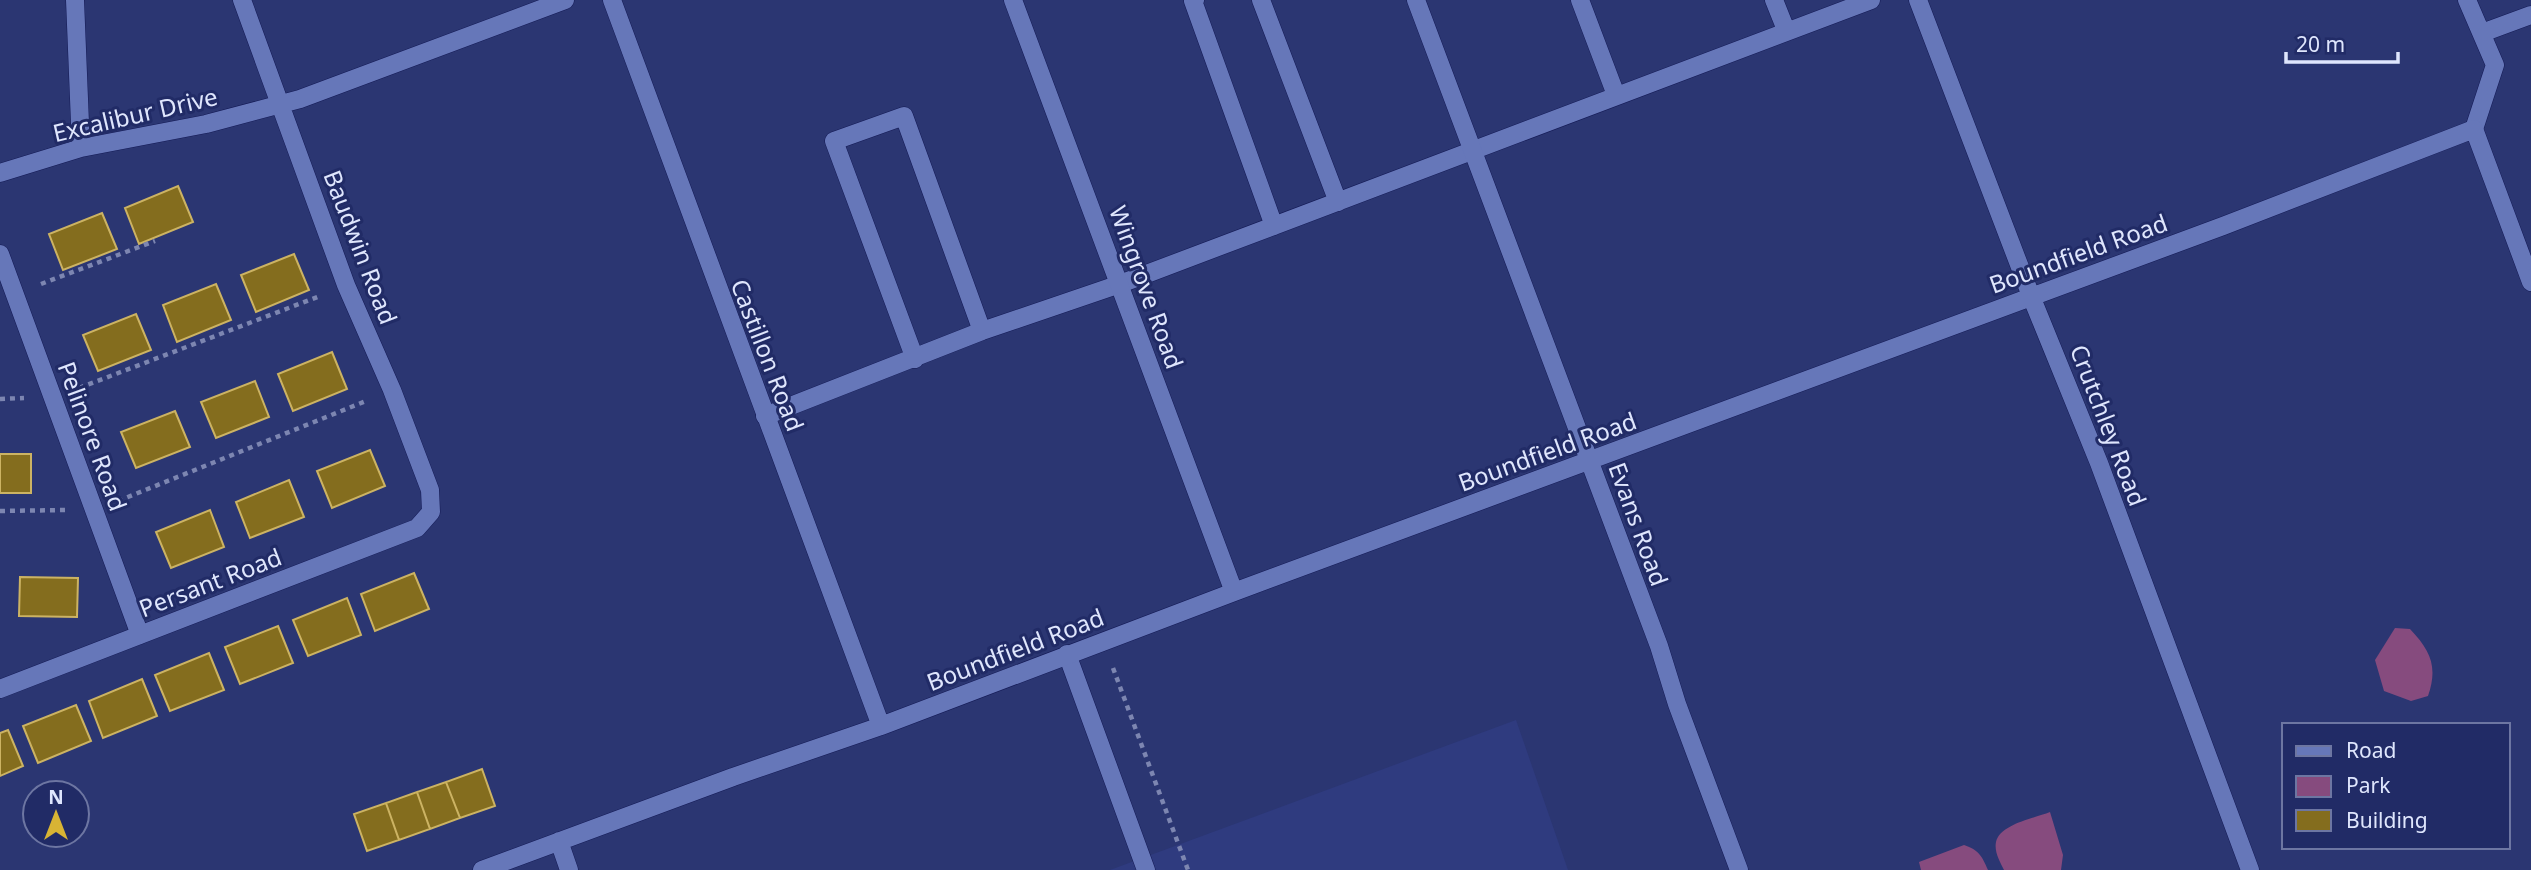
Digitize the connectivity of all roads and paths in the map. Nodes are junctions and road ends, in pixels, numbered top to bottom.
1 (75, 0) edge
2 (242, 0) edge
3 (565, 0) edge
4 (612, 0) edge
5 (1013, 0) edge
6 (1195, 0) edge
7 (1261, 0) edge
8 (1416, 0) edge
9 (1580, 0) edge
10 (1774, 0) edge
11 (1871, 0) edge
12 (1918, 0) edge
13 (2467, 0) edge
14 (2531, 15) edge
15 (1786, 30) junction
16 (2482, 33) junction
17 (1616, 95) junction
18 (281, 104) junction
19 (2474, 130) junction
20 (81, 148) junction
21 (1472, 151) junction
22 (0, 173) edge
23 (1338, 202) junction
24 (1275, 226) junction
25 (155, 241) dead end
26 (0, 254) edge
27 (2531, 282) edge
28 (1120, 284) junction
29 (346, 285) junction
30 (15, 293) junction
31 (2031, 296) junction
32 (982, 331) junction
33 (915, 359) junction
34 (392, 390) junction
35 (53, 398) junction
36 (765, 416) junction
37 (1590, 461) junction
38 (0, 510) edge
39 (94, 510) junction
40 (431, 512) joint
41 (1234, 592) junction
42 (140, 635) junction
43 (1103, 641) junction
44 (1067, 654) junction
45 (0, 689) edge
46 (881, 726) junction
47 (559, 841) junction
48 (482, 870) edge
49 (569, 870) edge
50 (1146, 870) edge
51 (1188, 870) edge
52 (1739, 870) edge
53 (2250, 870) edge

1 - 20 street
2 - 18 street, Baudwin Road
3 - 18 street
4 - 36 street, Castillon Road
5 - 28 street, Wingrove Road
6 - 24 street
7 - 23 street
8 - 21 street, Evans Road
9 - 17 street
10 - 15 street
11 - 15 street
12 - 31 street, Crutchley Road
13 - 16 street
14 - 16 street
15 - 17 street
16 - 19 street
17 - 21 street
18 - 20 street, Excalibur Drive
18 - 29 street, Baudwin Road
19 - 27 street
19 - 31 street, Boundfield Road
20 - 22 street, Excalibur Drive
21 - 23 street
21 - 37 street, Evans Road
23 - 24 street
24 - 28 street
25 - 30 path
26 - 30 street, Pelinore Road
28 - 32 street
28 - 41 street, Wingrove Road
29 - 34 street, Baudwin Road
29 - 35 path
30 - 35 street, Pelinore Road
31 - 37 street, Boundfield Road
31 - 53 street, Crutchley Road
32 - 33 street
32 - 33 street
33 - 36 street
34 - 39 path
34 - 40 street, Baudwin Road
35 - 39 street, Pelinore Road
36 - 46 street, Castillon Road
37 - 41 street, Boundfield Road
37 - 52 street, Evans Road
38 - 39 path
39 - 42 street, Pelinore Road
40 - 42 street, Persant Road
41 - 43 street, Boundfield Road
42 - 45 street, Persant Road
43 - 44 street, Boundfield Road
43 - 51 path
44 - 46 street, Boundfield Road
44 - 50 street
46 - 47 street, Boundfield Road
47 - 48 street, Boundfield Road
47 - 49 street

